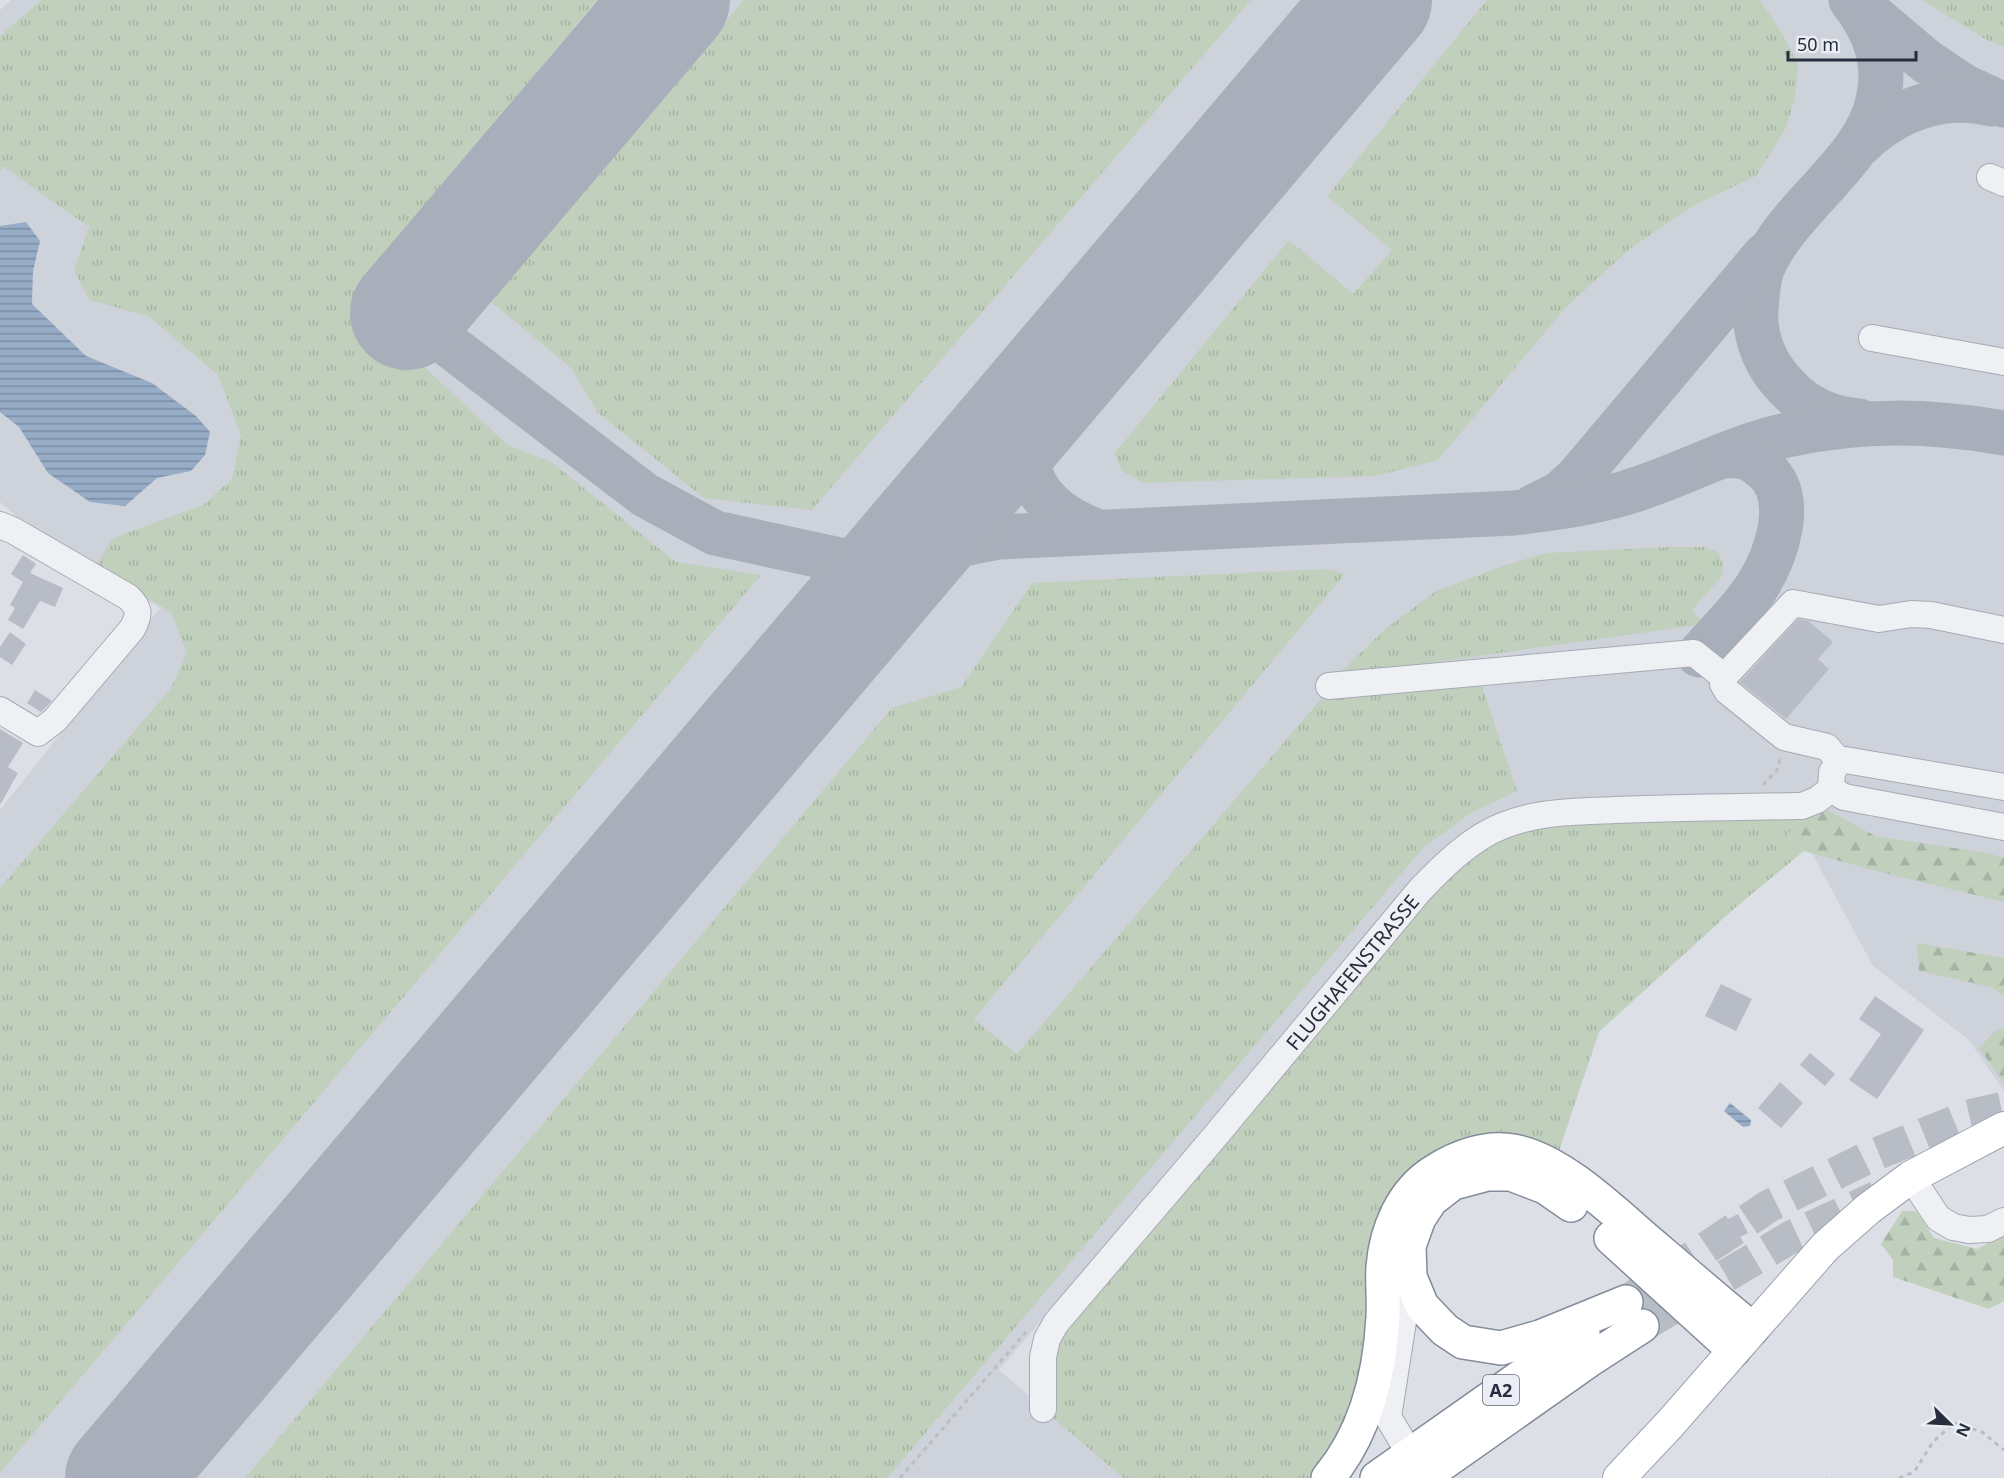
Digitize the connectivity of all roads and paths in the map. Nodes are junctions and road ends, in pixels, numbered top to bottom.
1 (1872, 338) dead end
2 (2004, 362) edge
3 (0, 525) edge
4 (2004, 630) edge
5 (1724, 677) junction
6 (1329, 686) dead end
7 (0, 710) edge
8 (1839, 761) junction
9 (2004, 787) edge
10 (1831, 789) junction
11 (2004, 827) edge
12 (2004, 1128) edge
13 (1911, 1177) junction
14 (2004, 1221) edge
15 (1410, 1277) junction
16 (1743, 1339) junction
17 (1043, 1408) dead end
18 (2004, 1450) edge
19 (1416, 1466) edge
20 (1328, 1478) edge
21 (1377, 1478) edge
22 (1619, 1478) edge
23 (1899, 1478) edge

1 - 2 street
3 - 7 street
4 - 5 street
5 - 6 street
5 - 8 street
8 - 9 street
8 - 10 street
10 - 11 street
10 - 17 street, FLUGHAFENSTRASSE
12 - 13 main road
13 - 14 street
13 - 16 main road
15 - 16 highway
15 - 19 street
15 - 19 highway, A2
16 - 20 highway
16 - 22 main road
18 - 23 path
19 - 21 highway, A2

